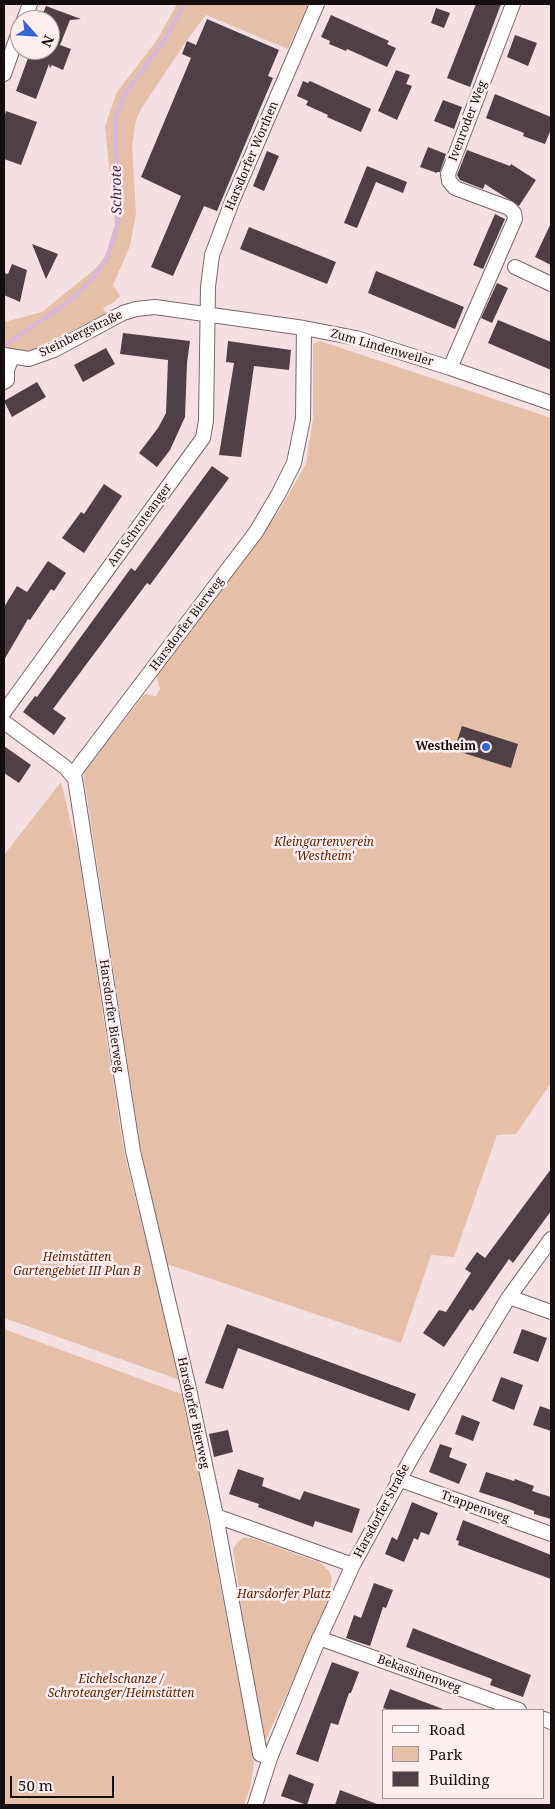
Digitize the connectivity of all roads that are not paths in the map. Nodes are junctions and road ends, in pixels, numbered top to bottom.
1 (317, 4) edge
2 (513, 4) edge
3 (10, 58) edge
4 (4, 74) edge
5 (515, 268) dead end
6 (551, 284) edge
7 (208, 314) junction
8 (304, 328) junction
9 (8, 356) edge
10 (450, 368) junction
11 (4, 382) edge
12 (551, 403) edge
13 (4, 712) edge
14 (4, 722) edge
15 (72, 774) junction
16 (551, 1239) edge
17 (509, 1297) junction
18 (551, 1312) edge
19 (398, 1479) junction
20 (216, 1516) junction
21 (551, 1534) edge
22 (353, 1565) junction
23 (319, 1638) junction
24 (516, 1709) edge
25 (270, 1758) junction
26 (256, 1805) edge

1 - 7 street, Harsdorfer Worthen
2 - 10 street, Ivenroder Weg
3 - 4 street
5 - 6 street
7 - 8 street, Zum Lindenweiler
7 - 9 street, Steinbergstraße
7 - 13 street, Am Schroteanger
8 - 10 street, Zum Lindenweiler
8 - 15 street, Harsdorfer Bierweg
9 - 11 street, Steinbergstraße
10 - 12 street, Zum Lindenweiler
14 - 15 street
15 - 20 street, Harsdorfer Bierweg
16 - 17 street, Harsdorfer Straße
17 - 18 street
17 - 19 street, Harsdorfer Straße
19 - 21 street, Trappenweg
19 - 22 street, Harsdorfer Straße
20 - 22 street
20 - 25 street, Harsdorfer Bierweg
22 - 23 street, Harsdorfer Straße
23 - 24 street, Bekassinenweg
23 - 25 street, Harsdorfer Straße
25 - 26 street, Harsdorfer Straße

